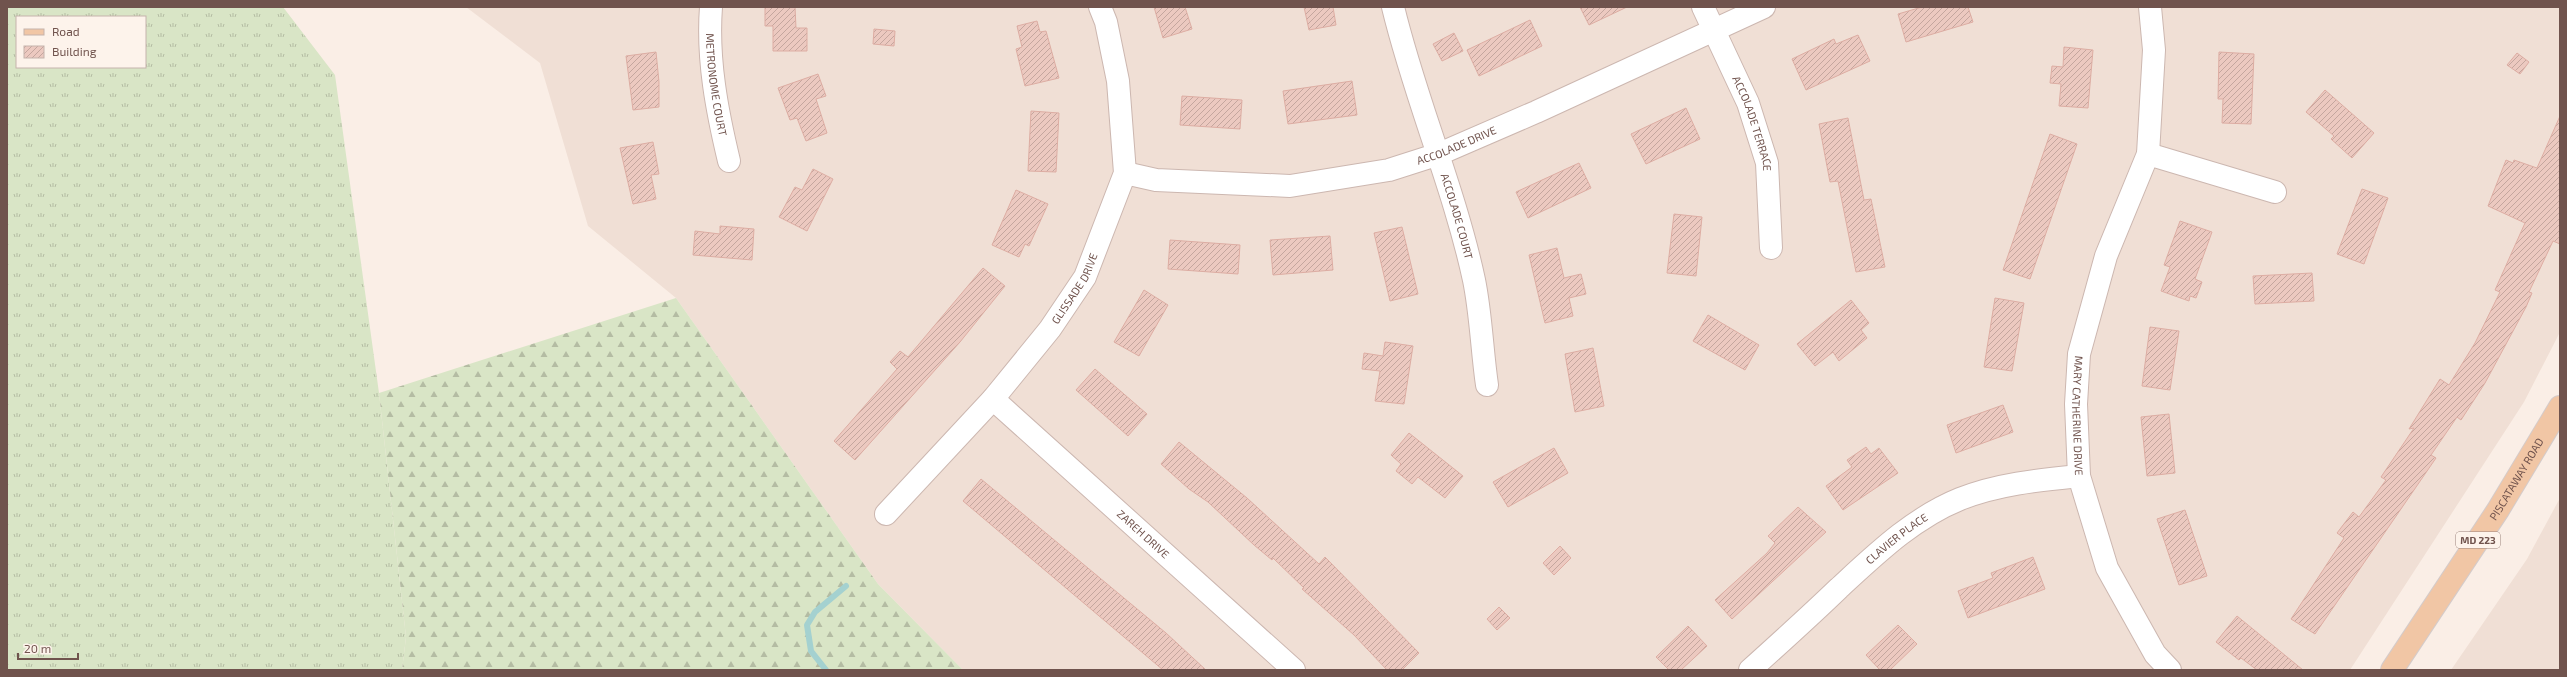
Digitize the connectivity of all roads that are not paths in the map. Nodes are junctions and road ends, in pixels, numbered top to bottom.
1 (711, 7) edge
2 (1100, 7) edge
3 (1393, 7) edge
4 (1703, 7) edge
5 (1764, 7) edge
6 (2150, 7) edge
7 (1713, 30) junction
8 (1439, 154) junction
9 (2148, 154) junction
10 (729, 161) dead end
11 (1125, 173) junction
12 (2275, 192) dead end
13 (1770, 248) dead end
14 (1487, 385) dead end
15 (993, 399) junction
16 (2560, 408) edge
17 (2078, 476) junction
18 (886, 514) dead end
19 (1294, 670) edge
20 (1750, 670) edge
21 (2170, 670) edge
22 (2392, 670) edge

1 - 10 street, METRONOME COURT
2 - 11 street, GLISSADE DRIVE
3 - 8 street, ACCOLADE COURT
4 - 7 street, ACCOLADE TERRACE
5 - 7 street, ACCOLADE DRIVE
6 - 9 street, MARY CATHERINE DRIVE
7 - 8 street, ACCOLADE DRIVE
7 - 13 street, ACCOLADE TERRACE
8 - 11 street, ACCOLADE DRIVE
8 - 14 street, ACCOLADE COURT
9 - 12 street
9 - 17 street, MARY CATHERINE DRIVE
11 - 15 street, GLISSADE DRIVE
15 - 18 street, GLISSADE DRIVE
15 - 19 street, ZAREH DRIVE
16 - 22 main road, PISCATAWAY ROAD / MD 223
17 - 20 street, CLAVIER PLACE
17 - 21 street, MARY CATHERINE DRIVE

